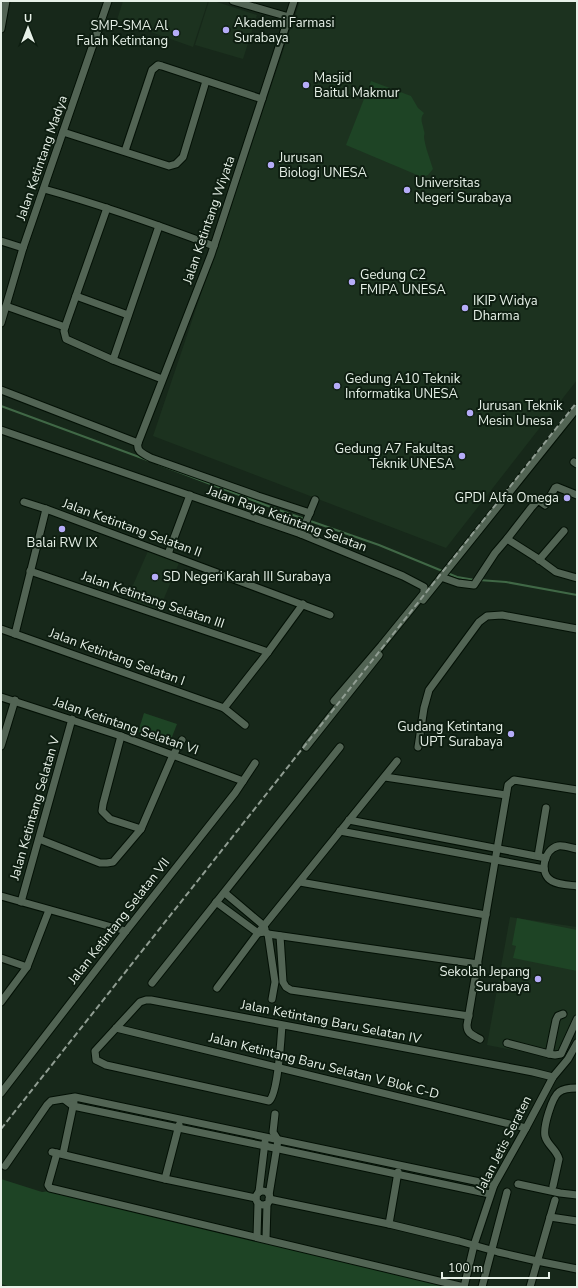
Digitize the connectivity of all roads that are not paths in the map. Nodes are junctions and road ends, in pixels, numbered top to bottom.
1 (6, 1) edge
2 (108, 1) edge
3 (233, 1) edge
4 (294, 1) edge
5 (289, 17) junction
6 (1, 29) edge
7 (206, 81) junction
8 (262, 99) junction
9 (63, 132) junction
10 (125, 151) junction
11 (44, 189) junction
12 (107, 208) junction
13 (160, 226) junction
14 (1, 241) edge
15 (214, 246) junction
16 (24, 248) junction
17 (76, 296) junction
18 (6, 306) junction
19 (128, 315) junction
20 (1, 323) edge
21 (65, 327) junction
22 (113, 360) junction
23 (162, 379) junction
24 (1, 390) edge
25 (577, 408) edge
26 (1, 430) edge
27 (138, 443) junction
28 (577, 495) edge
29 (190, 496) junction
30 (315, 500) dead end
31 (24, 502) dead end
32 (46, 509) junction
33 (309, 516) junction
34 (302, 531) junction
35 (564, 531) dead end
36 (508, 539) junction
37 (168, 554) junction
38 (540, 560) junction
39 (30, 570) junction
40 (443, 575) junction
41 (577, 578) edge
42 (303, 604) junction
43 (330, 615) dead end
44 (1, 629) edge
45 (577, 629) edge
46 (16, 634) junction
47 (268, 652) junction
48 (1, 697) edge
49 (15, 700) junction
50 (334, 701) dead end
51 (224, 708) junction
52 (72, 720) junction
53 (245, 725) dead end
54 (121, 736) junction
55 (182, 740) dead end
56 (1, 746) edge
57 (306, 747) dead end
58 (340, 747) dead end
59 (418, 747) dead end
60 (173, 755) junction
61 (397, 761) dead end
62 (256, 763) dead end
63 (385, 776) junction
64 (243, 781) junction
65 (577, 790) edge
66 (506, 795) junction
67 (546, 808) dead end
68 (349, 820) junction
69 (142, 829) junction
70 (340, 831) junction
71 (40, 839) junction
72 (497, 848) junction
73 (577, 849) edge
74 (538, 856) junction
75 (546, 858) junction
76 (495, 860) junction
77 (544, 869) junction
78 (300, 882) junction
79 (577, 886) edge
80 (224, 893) junction
81 (1, 896) edge
82 (21, 902) junction
83 (216, 902) junction
84 (49, 910) junction
85 (486, 915) junction
86 (126, 930) junction
87 (264, 931) junction
88 (280, 936) junction
89 (1, 958) edge
90 (478, 964) junction
91 (27, 967) junction
92 (152, 983) dead end
93 (217, 988) dead end
94 (272, 999) dead end
95 (1, 1002) edge
96 (563, 1014) dead end
97 (469, 1016) junction
98 (577, 1019) edge
99 (282, 1025) junction
100 (116, 1028) junction
101 (480, 1039) dead end
102 (507, 1043) dead end
103 (577, 1043) edge
104 (549, 1054) junction
105 (278, 1067) junction
106 (553, 1077) junction
107 (577, 1088) edge
108 (1, 1093) edge
109 (76, 1097) junction
110 (65, 1100) junction
111 (73, 1106) junction
112 (275, 1114) dead end
113 (181, 1119) junction
114 (179, 1128) junction
115 (526, 1128) junction
116 (273, 1132) junction
117 (266, 1138) junction
118 (278, 1140) junction
119 (264, 1146) junction
120 (276, 1148) junction
121 (57, 1153) junction
122 (5, 1166) dead end
123 (400, 1166) junction
124 (398, 1174) junction
125 (165, 1179) junction
126 (494, 1184) junction
127 (518, 1184) dead end
128 (554, 1186) dead end
129 (507, 1192) dead end
130 (490, 1194) junction
131 (577, 1195) edge
132 (257, 1198) junction
133 (268, 1199) junction
134 (555, 1200) dead end
135 (550, 1217) junction
136 (577, 1221) edge
137 (388, 1224) junction
138 (257, 1237) junction
139 (266, 1239) junction
140 (474, 1244) junction
141 (492, 1250) junction
142 (537, 1261) junction
143 (577, 1269) edge
144 (464, 1287) edge
145 (482, 1287) edge
146 (530, 1287) edge

1 - 6 street
2 - 9 street, Jalan Ketintang Madya
3 - 5 street
4 - 5 street, Jalan Ketintang Wiyata
5 - 8 street, Jalan Ketintang Wiyata
7 - 8 street
7 - 10 street
7 - 10 street
8 - 15 street, Jalan Ketintang Wiyata
9 - 10 street
9 - 11 street, Jalan Ketintang Madya
11 - 12 street
11 - 16 street, Jalan Ketintang Madya
12 - 13 street
12 - 17 street
13 - 15 street
13 - 19 street
14 - 16 street
15 - 23 street, Jalan Ketintang Wiyata
16 - 18 street, Jalan Ketintang Madya
17 - 19 street
17 - 21 street
18 - 20 street, Jalan Ketintang Madya
18 - 21 street
19 - 22 street
21 - 22 street
22 - 23 street
23 - 27 street, Jalan Ketintang Wiyata
24 - 27 street
25 - 40 street
26 - 29 street, Jalan Raya Ketintang Selatan
27 - 33 street
28 - 36 street
29 - 34 street, Jalan Raya Ketintang Selatan
29 - 37 street
30 - 33 street
31 - 32 street
32 - 37 street, Jalan Ketintang Selatan II
32 - 39 street, Jalan Ketintang Selatan II
33 - 34 street
34 - 50 street, Jalan Raya Ketintang Selatan
35 - 38 street
36 - 38 street
36 - 40 street
37 - 42 street, Jalan Ketintang Selatan II
38 - 41 street
39 - 46 street, Jalan Ketintang Selatan II
39 - 47 street, Jalan Ketintang Selatan III
40 - 57 street
42 - 43 street, Jalan Ketintang Selatan II
42 - 47 street
44 - 46 street, Jalan Ketintang Selatan I
45 - 59 street
46 - 51 street, Jalan Ketintang Selatan I
47 - 51 street
48 - 49 street, Jalan Ketintang Selatan VI
49 - 52 street, Jalan Ketintang Selatan VI
49 - 56 street
51 - 53 street, Jalan Ketintang Selatan I
52 - 54 street, Jalan Ketintang Selatan VI
52 - 71 street, Jalan Ketintang Selatan V
54 - 60 street, Jalan Ketintang Selatan VI
54 - 69 street
55 - 60 street
58 - 80 street
60 - 64 street, Jalan Ketintang Selatan VI
60 - 69 street
61 - 63 street
62 - 64 street, Jalan Ketintang Selatan VII
63 - 66 street
63 - 68 street
64 - 86 street, Jalan Ketintang Selatan VII
65 - 66 street
66 - 72 street
67 - 74 street
68 - 70 street
68 - 72 street
69 - 71 street
70 - 76 street
70 - 78 street
71 - 82 street, Jalan Ketintang Selatan V
72 - 74 street
72 - 76 street
73 - 75 street
74 - 75 street
75 - 77 street
76 - 77 street
76 - 85 street
77 - 79 street
78 - 85 street
78 - 87 street
80 - 83 street
80 - 87 street
81 - 82 street
82 - 84 street
83 - 87 street
83 - 92 street
84 - 86 street
84 - 91 street
85 - 90 street
86 - 108 street, Jalan Ketintang Selatan VII
87 - 88 street
87 - 93 street
87 - 94 street
88 - 90 street
88 - 97 street
89 - 91 street
90 - 97 street
91 - 95 street
96 - 104 street
97 - 101 street
98 - 104 street
99 - 100 street, Jalan Ketintang Baru Selatan IV
99 - 105 street
99 - 106 street, Jalan Ketintang Baru Selatan IV
100 - 105 street, Jalan Ketintang Baru Selatan V Blok C-D
100 - 105 street
102 - 104 street
103 - 106 street, Jalan Jetis Seraten
105 - 115 street, Jalan Ketintang Baru Selatan V Blok C-D
106 - 115 street, Jalan Jetis Seraten
107 - 128 street
109 - 110 street
109 - 111 street
109 - 113 street
110 - 111 street
110 - 122 street
111 - 114 street
111 - 121 street
112 - 116 street
113 - 114 street
113 - 117 street
114 - 119 street
114 - 125 street
115 - 126 street, Jalan Jetis Seraten
116 - 117 street
116 - 118 street
117 - 118 street
117 - 119 street
118 - 120 street
118 - 123 street
119 - 120 street
119 - 132 street
120 - 124 street
120 - 133 street
121 - 125 street
121 - 138 street
123 - 124 street
123 - 126 street
124 - 130 street
124 - 137 street
125 - 132 street
126 - 130 street, Jalan Jetis Seraten
127 - 131 street
129 - 141 street
130 - 140 street, Jalan Jetis Seraten
132 - 133 street
132 - 133 street
132 - 138 street
133 - 137 street
133 - 139 street
134 - 135 street
135 - 136 street
135 - 142 street
137 - 140 street
138 - 139 street
139 - 144 street
140 - 141 street
140 - 144 street, Jalan Jetis Seraten
141 - 142 street
141 - 145 street
142 - 143 street
142 - 146 street

